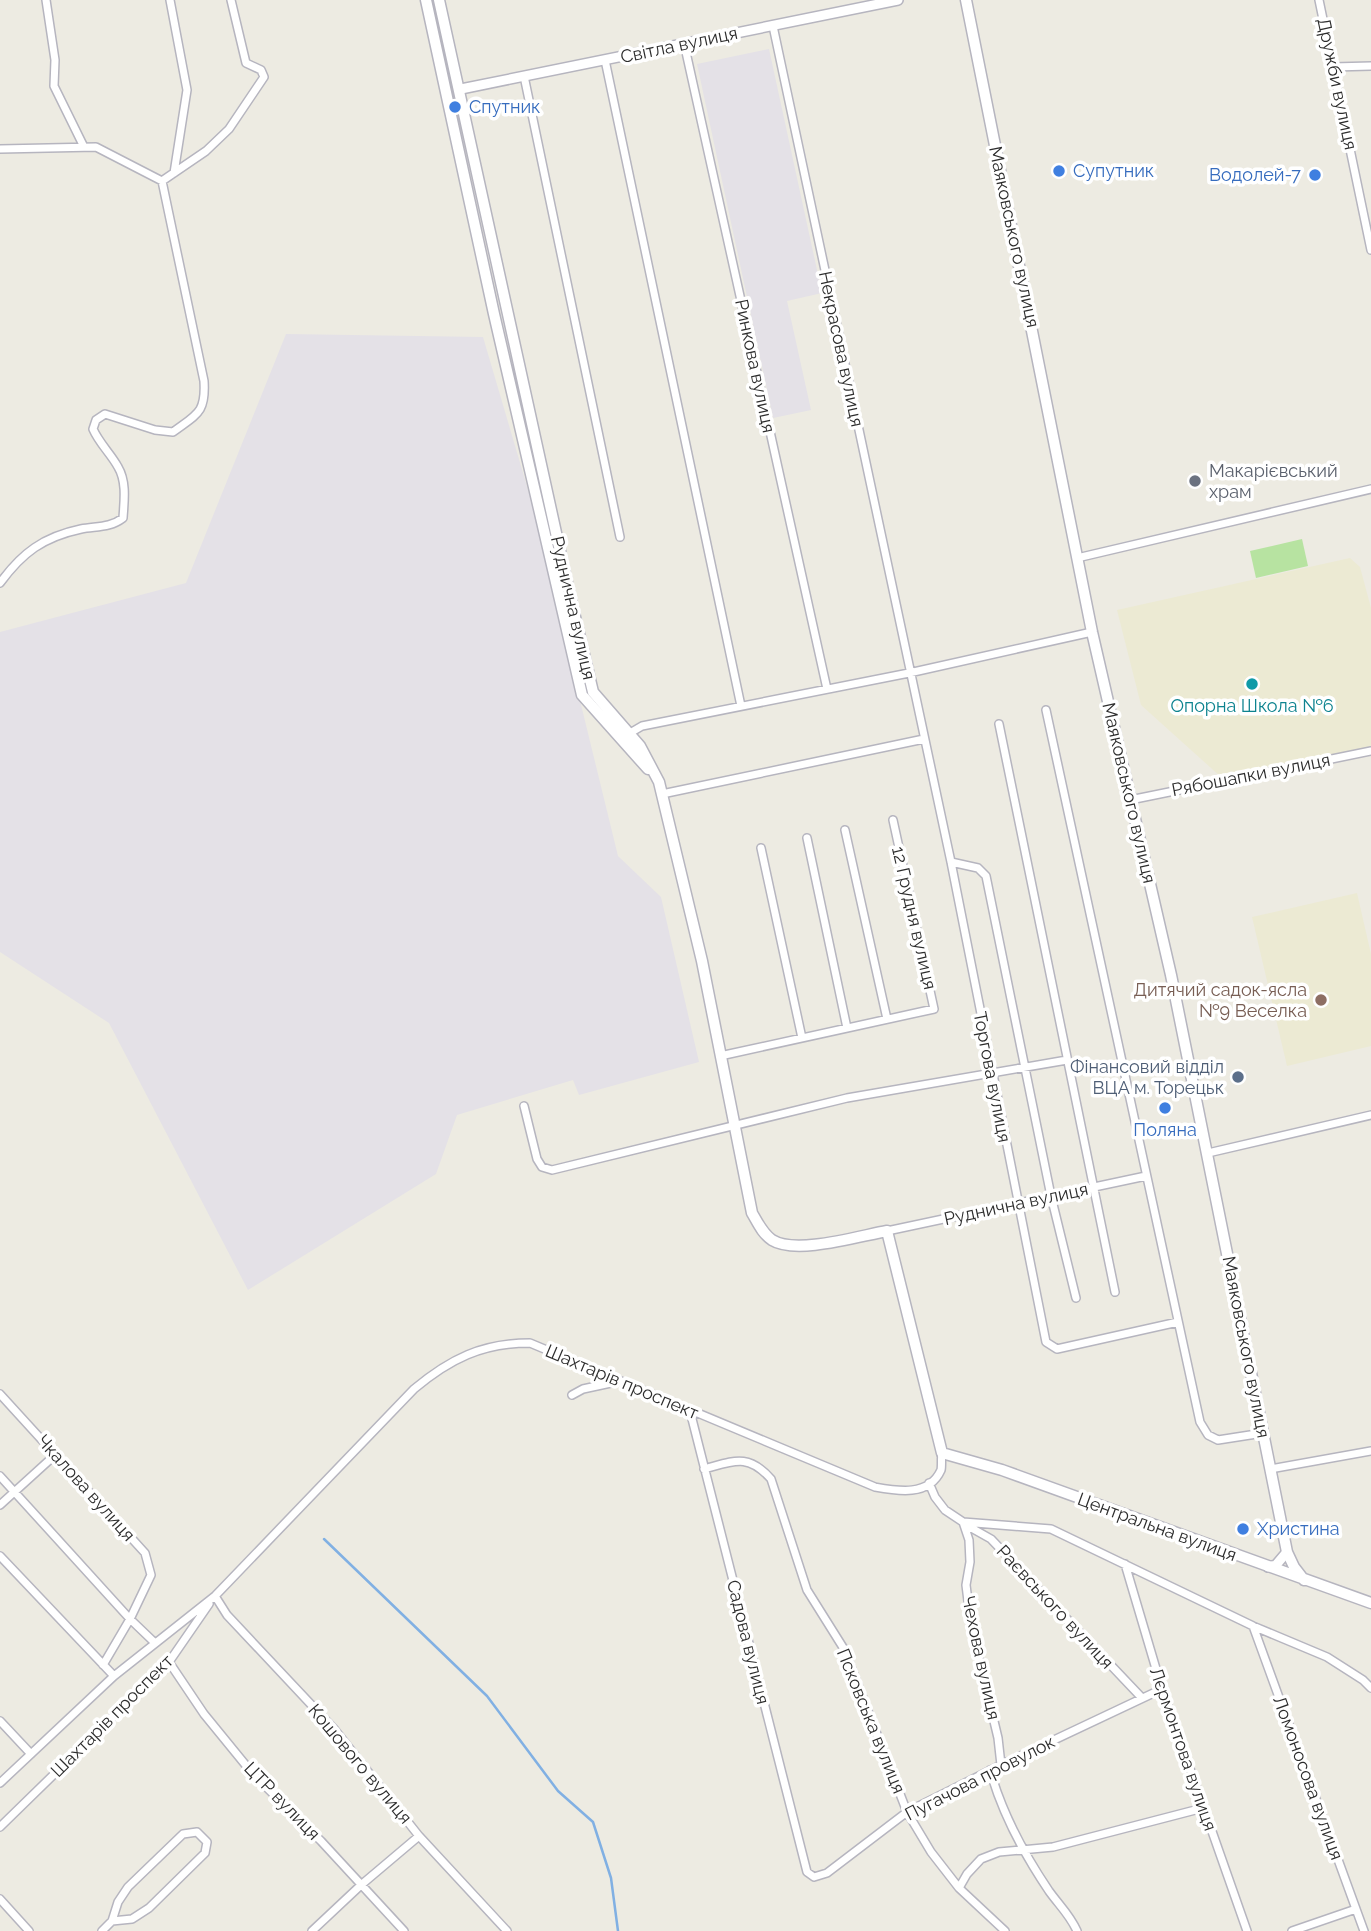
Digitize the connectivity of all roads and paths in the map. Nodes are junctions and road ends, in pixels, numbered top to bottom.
1 (46, 0) edge
2 (170, 0) edge
3 (231, 0) edge
4 (426, 0) edge
5 (439, 0) edge
6 (898, 0) edge
7 (966, 0) edge
8 (1320, 0) edge
9 (773, 26) junction
10 (684, 43) junction
11 (606, 60) junction
12 (1371, 66) edge
13 (1333, 67) junction
14 (524, 76) junction
15 (461, 89) junction
16 (84, 148) junction
17 (0, 149) edge
18 (174, 173) junction
19 (162, 181) junction
20 (1371, 250) edge
21 (1371, 489) edge
22 (620, 537) dead end
23 (1077, 558) junction
24 (0, 583) edge
25 (1092, 632) junction
26 (909, 673) junction
27 (827, 689) junction
28 (741, 706) junction
29 (1046, 710) dead end
30 (999, 724) dead end
31 (629, 733) junction
32 (924, 739) junction
33 (1371, 751) edge
34 (659, 782) junction
35 (662, 794) junction
36 (1130, 800) junction
37 (892, 820) dead end
38 (845, 830) dead end
39 (807, 838) dead end
40 (761, 848) dead end
41 (951, 862) junction
42 (887, 1019) junction
43 (847, 1028) junction
44 (802, 1038) junction
45 (720, 1056) junction
46 (1067, 1059) junction
47 (1026, 1067) junction
48 (990, 1071) junction
49 (524, 1106) dead end
50 (1371, 1115) edge
51 (733, 1125) junction
52 (1208, 1153) junction
53 (1146, 1176) junction
54 (1093, 1188) junction
55 (1051, 1196) junction
56 (1017, 1202) junction
57 (887, 1231) junction
58 (1115, 1292) dead end
59 (1076, 1298) dead end
60 (1178, 1322) junction
61 (621, 1381) junction
62 (0, 1394) edge
63 (572, 1395) dead end
64 (690, 1411) junction
65 (1263, 1433) junction
66 (1371, 1451) edge
67 (942, 1453) junction
68 (55, 1455) junction
69 (704, 1469) junction
70 (1270, 1469) junction
71 (0, 1476) edge
72 (929, 1483) junction
73 (14, 1492) junction
74 (0, 1505) edge
75 (963, 1522) junction
76 (1287, 1552) junction
77 (0, 1556) edge
78 (1125, 1564) junction
79 (1268, 1567) junction
80 (1304, 1580) junction
81 (215, 1596) junction
82 (1371, 1603) edge
83 (130, 1619) junction
84 (1253, 1626) junction
85 (154, 1642) junction
86 (169, 1662) junction
87 (103, 1665) junction
88 (114, 1675) junction
89 (1371, 1688) edge
90 (1162, 1689) junction
91 (1142, 1698) junction
92 (0, 1721) edge
93 (31, 1754) junction
94 (1001, 1765) junction
95 (990, 1770) junction
96 (0, 1783) edge
97 (1203, 1808) junction
98 (907, 1812) junction
99 (0, 1828) edge
100 (419, 1836) junction
101 (1024, 1851) junction
102 (807, 1872) joint
103 (361, 1885) junction
104 (959, 1888) junction
105 (0, 1899) edge
106 (1356, 1909) junction
107 (112, 1922) junction
108 (29, 1931) edge
109 (102, 1931) edge
110 (312, 1931) edge
111 (404, 1931) edge
112 (508, 1931) edge
113 (1005, 1931) edge
114 (1077, 1931) edge
115 (1247, 1931) edge
116 (1292, 1931) edge
117 (1364, 1931) edge

1 - 16 street
2 - 18 street
3 - 18 street
4 - 34 main road
5 - 15 main road, Руднична вулиця
6 - 9 street, Світла вулиця
7 - 23 main road, Маяковського вулиця
8 - 13 street, Дружби вулиця
9 - 10 street, Світла вулиця
9 - 26 street, Некрасова вулиця
10 - 11 street, Світла вулиця
10 - 27 street, Ринкова вулиця
11 - 14 street, Світла вулиця
11 - 28 street
12 - 13 street
13 - 20 street, Дружби вулиця
14 - 15 street, Світла вулиця
14 - 22 street
15 - 31 main road, Руднична вулиця
16 - 17 street
16 - 19 street
18 - 19 street
19 - 24 street
21 - 23 street
23 - 25 main road, Маяковського вулиця
25 - 26 street
25 - 36 main road, Маяковського вулиця
26 - 27 street
26 - 32 street, Некрасова вулиця
27 - 28 street
28 - 31 street
29 - 53 street
30 - 46 street
31 - 34 main road, Руднична вулиця
32 - 35 street
32 - 41 street, Торгова вулиця
33 - 36 street, Рябошапки вулиця
34 - 35 main road, Руднична вулиця
35 - 45 main road, Руднична вулиця
36 - 52 main road, Маяковського вулиця
37 - 42 street, 12 Грудня вулиця
38 - 42 street
39 - 43 street
40 - 44 street
41 - 47 street
41 - 48 street, Торгова вулиця
42 - 43 street, 12 Грудня вулиця
43 - 44 street, 12 Грудня вулиця
44 - 45 street, 12 Грудня вулиця
45 - 51 main road, Руднична вулиця
46 - 47 street
46 - 54 street
47 - 48 street
47 - 55 street
48 - 51 street
48 - 56 street, Торгова вулиця
49 - 51 street
50 - 52 street
51 - 57 main road, Руднична вулиця
52 - 65 main road, Маяковського вулиця
53 - 54 street, Руднична вулиця
53 - 60 street
54 - 55 street, Руднична вулиця
54 - 58 street
55 - 56 street, Руднична вулиця
55 - 59 street
56 - 57 street, Руднична вулиця
56 - 60 street, Торгова вулиця
57 - 67 main road
60 - 65 street
61 - 63 street
61 - 64 street, Шахтарів проспект
61 - 81 street, Шахтарів проспект
62 - 68 street, Чкалова вулиця
64 - 69 street, Садова вулиця
64 - 72 street, Шахтарів проспект
65 - 70 main road, Маяковського вулиця
66 - 70 street
67 - 72 street
67 - 79 main road, Центральна вулиця
68 - 73 street
68 - 83 street, Чкалова вулиця
69 - 98 street, Псковська вулиця
69 - 102 street, Садова вулиця
70 - 76 main road, Маяковського вулиця
71 - 73 street
72 - 75 street
73 - 74 street
73 - 83 street
75 - 78 street
75 - 91 street, Раєвського вулиця
75 - 94 street, Чехова вулиця
76 - 79 street
76 - 80 main road, Маяковського вулиця
77 - 87 street
78 - 84 street
78 - 90 street, Лєрмонтова вулиця
79 - 80 main road, Центральна вулиця
80 - 82 main road, Центральна вулиця
81 - 85 street, Шахтарів проспект
81 - 86 street, Шахтарів проспект
81 - 100 street, Кошового вулиця
83 - 85 street
83 - 87 street, Чкалова вулиця
84 - 89 street
84 - 106 street, Ломоносова вулиця
85 - 88 street, Шахтарів проспект
86 - 99 street, Шахтарів проспект
86 - 103 street, ЦТР вулиця
87 - 88 street
88 - 93 street, Шахтарів проспект
90 - 91 street, Пугачова провулок
90 - 97 street, Лєрмонтова вулиця
91 - 94 street, Пугачова провулок
92 - 93 street
93 - 96 street, Шахтарів проспект
94 - 95 street, Пугачова провулок
95 - 98 street, Пугачова провулок
95 - 101 street
97 - 101 street
97 - 115 street, Лєрмонтова вулиця
98 - 102 street, Пугачова провулок
98 - 104 street, Псковська вулиця
100 - 103 street
100 - 112 street, Кошового вулиця
101 - 104 street
101 - 114 street
103 - 110 street
103 - 111 street, ЦТР вулиця
104 - 113 street, Псковська вулиця
105 - 108 street
106 - 116 street
106 - 117 street, Ломоносова вулиця
107 - 107 street
107 - 109 street

